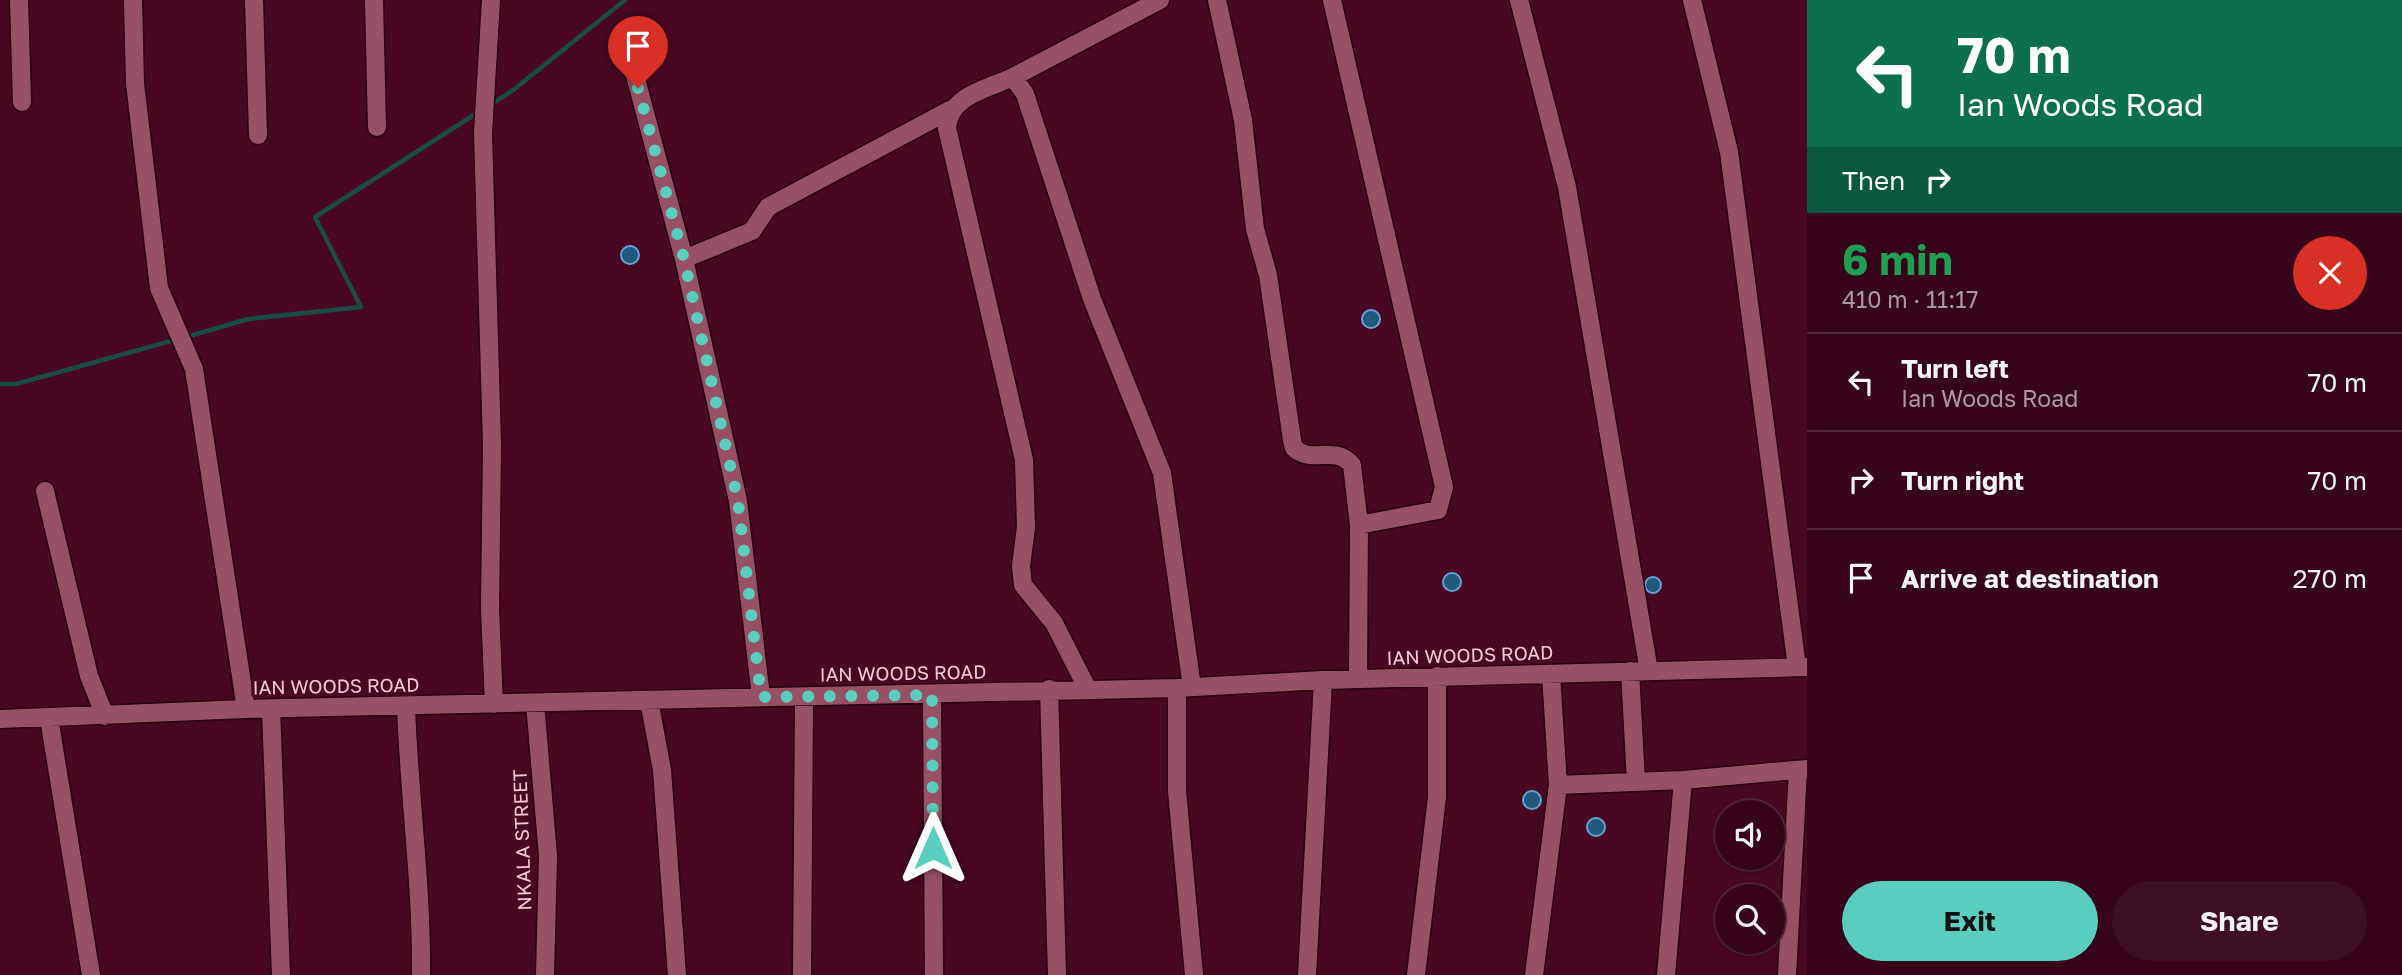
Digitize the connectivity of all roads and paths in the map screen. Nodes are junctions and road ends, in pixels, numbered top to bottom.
1 (19, 0) edge
2 (133, 0) edge
3 (254, 0) edge
4 (374, 0) edge
5 (491, 0) edge
6 (1160, 0) edge
7 (1217, 0) edge
8 (1332, 0) edge
9 (1519, 0) edge
10 (1692, 0) edge
11 (632, 64) dead end
12 (1013, 77) junction
13 (22, 102) dead end
14 (950, 110) junction
15 (377, 127) dead end
16 (258, 135) dead end
17 (684, 259) junction
18 (45, 491) dead end
19 (1359, 525) junction
20 (1802, 667) edge
21 (1630, 671) junction
22 (1649, 671) junction
23 (1551, 674) junction
24 (1437, 676) junction
25 (1359, 679) junction
26 (1323, 680) junction
27 (1185, 687) junction
28 (1087, 688) junction
29 (1049, 689) junction
30 (932, 695) junction
31 (761, 697) junction
32 (804, 697) junction
33 (649, 700) junction
34 (535, 703) junction
35 (494, 704) junction
36 (407, 706) junction
37 (246, 709) junction
38 (271, 709) junction
39 (105, 716) junction
40 (50, 718) junction
41 (0, 719) edge
42 (1802, 769) edge
43 (1682, 780) junction
44 (1636, 782) junction
45 (1558, 785) junction
46 (91, 975) edge
47 (281, 975) edge
48 (421, 975) edge
49 (545, 975) edge
50 (677, 975) edge
51 (802, 975) edge
52 (934, 975) edge
53 (1057, 975) edge
54 (1194, 975) edge
55 (1307, 975) edge
56 (1416, 975) edge
57 (1534, 975) edge
58 (1665, 975) edge
59 (1787, 975) edge

1 - 13 street
2 - 37 street
3 - 16 street
4 - 15 street
5 - 35 street
6 - 12 street
7 - 19 street
8 - 19 street
9 - 22 street
10 - 20 street
11 - 17 street
12 - 14 street
12 - 27 street
14 - 17 street
14 - 28 street
17 - 31 street
18 - 39 street
19 - 25 street
20 - 22 street, IAN WOODS ROAD
21 - 22 street, IAN WOODS ROAD
21 - 23 street, IAN WOODS ROAD
21 - 44 street
23 - 24 street, IAN WOODS ROAD
23 - 45 street
24 - 25 street, IAN WOODS ROAD
24 - 56 street
25 - 26 street, IAN WOODS ROAD
26 - 27 street, IAN WOODS ROAD
26 - 55 street
27 - 28 street, IAN WOODS ROAD
27 - 54 street
28 - 29 street, IAN WOODS ROAD
29 - 30 street, IAN WOODS ROAD
29 - 53 street
30 - 32 street, IAN WOODS ROAD
30 - 52 street
31 - 32 street, IAN WOODS ROAD
31 - 33 street, IAN WOODS ROAD
32 - 51 street
33 - 34 street, IAN WOODS ROAD
33 - 50 street
34 - 35 street, IAN WOODS ROAD
34 - 49 street, NKALA STREET
35 - 36 street, IAN WOODS ROAD
36 - 38 street, IAN WOODS ROAD
36 - 48 street
37 - 38 street, IAN WOODS ROAD
37 - 39 street, IAN WOODS ROAD
38 - 47 street
39 - 40 street, IAN WOODS ROAD
40 - 41 street, IAN WOODS ROAD
40 - 46 street
42 - 43 street
42 - 59 street
43 - 44 street
43 - 58 street
44 - 45 street
45 - 57 street

